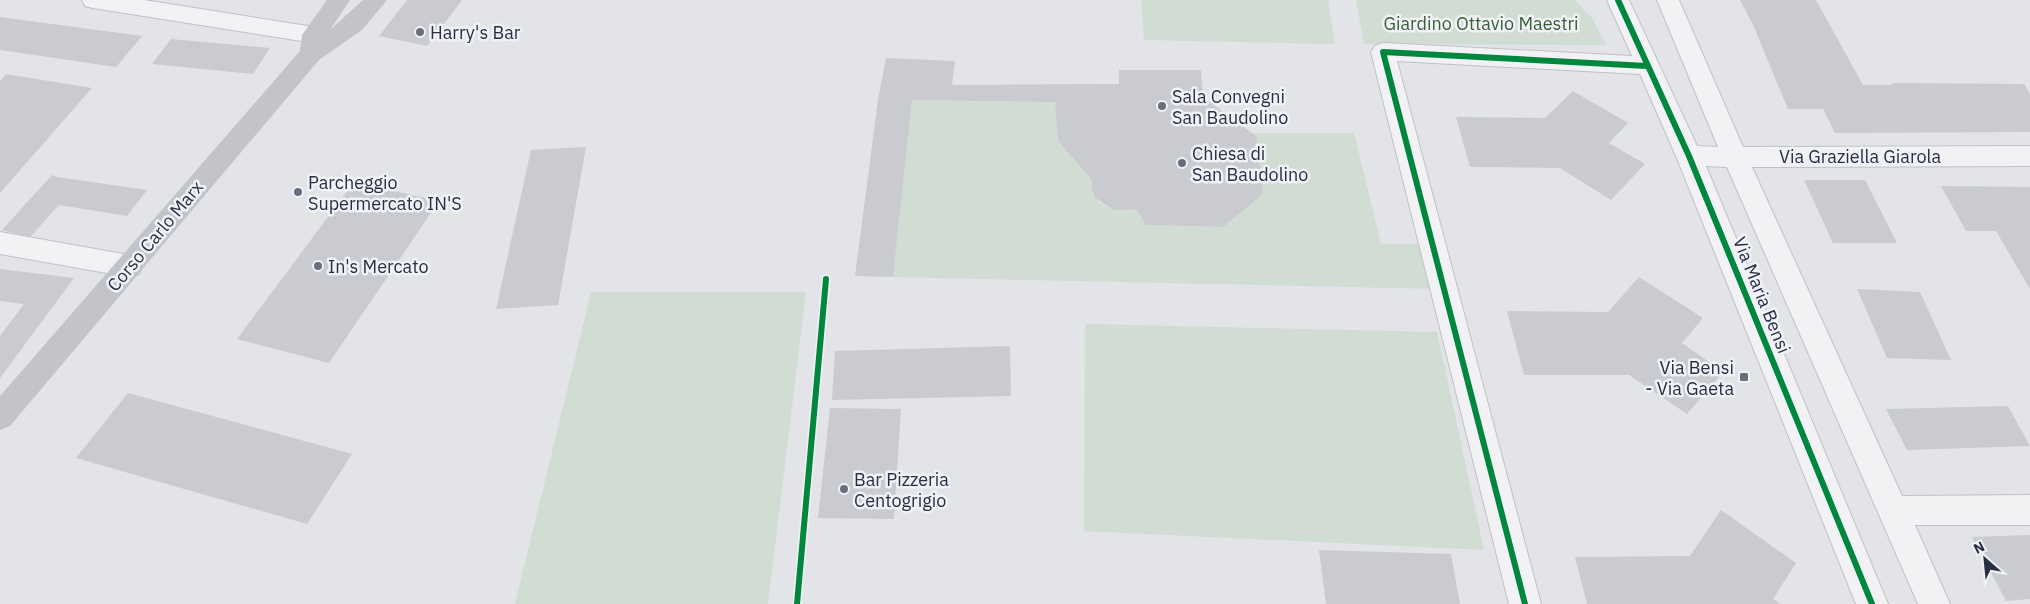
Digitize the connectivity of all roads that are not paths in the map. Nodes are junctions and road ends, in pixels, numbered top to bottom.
1 (93, 0) edge
2 (339, 0) edge
3 (376, 0) edge
4 (1603, 0) edge
5 (1618, 0) edge
6 (1668, 0) edge
7 (312, 44) junction
8 (1647, 66) junction
9 (1689, 156) junction
10 (2030, 156) edge
11 (1735, 157) junction
12 (0, 243) edge
13 (129, 266) junction
14 (0, 417) edge
15 (2030, 510) edge
16 (1894, 511) junction
17 (1525, 604) edge
18 (1872, 604) edge
19 (1934, 604) edge

1 - 7 street
2 - 7 main road, Corso Carlo Marx
3 - 7 main road, Corso Carlo Marx
4 - 8 street
5 - 8 street, Via Maria Bensi
6 - 11 street, Via Maria Bensi
7 - 13 main road, Corso Carlo Marx
8 - 9 street, Via Maria Bensi
8 - 17 street
9 - 11 street, Via Graziella Giarola
9 - 18 street, Via Maria Bensi
10 - 11 street, Via Graziella Giarola
11 - 16 street, Via Maria Bensi
12 - 13 street
13 - 14 main road, Corso Carlo Marx
15 - 16 street
16 - 19 street, Via Maria Bensi

